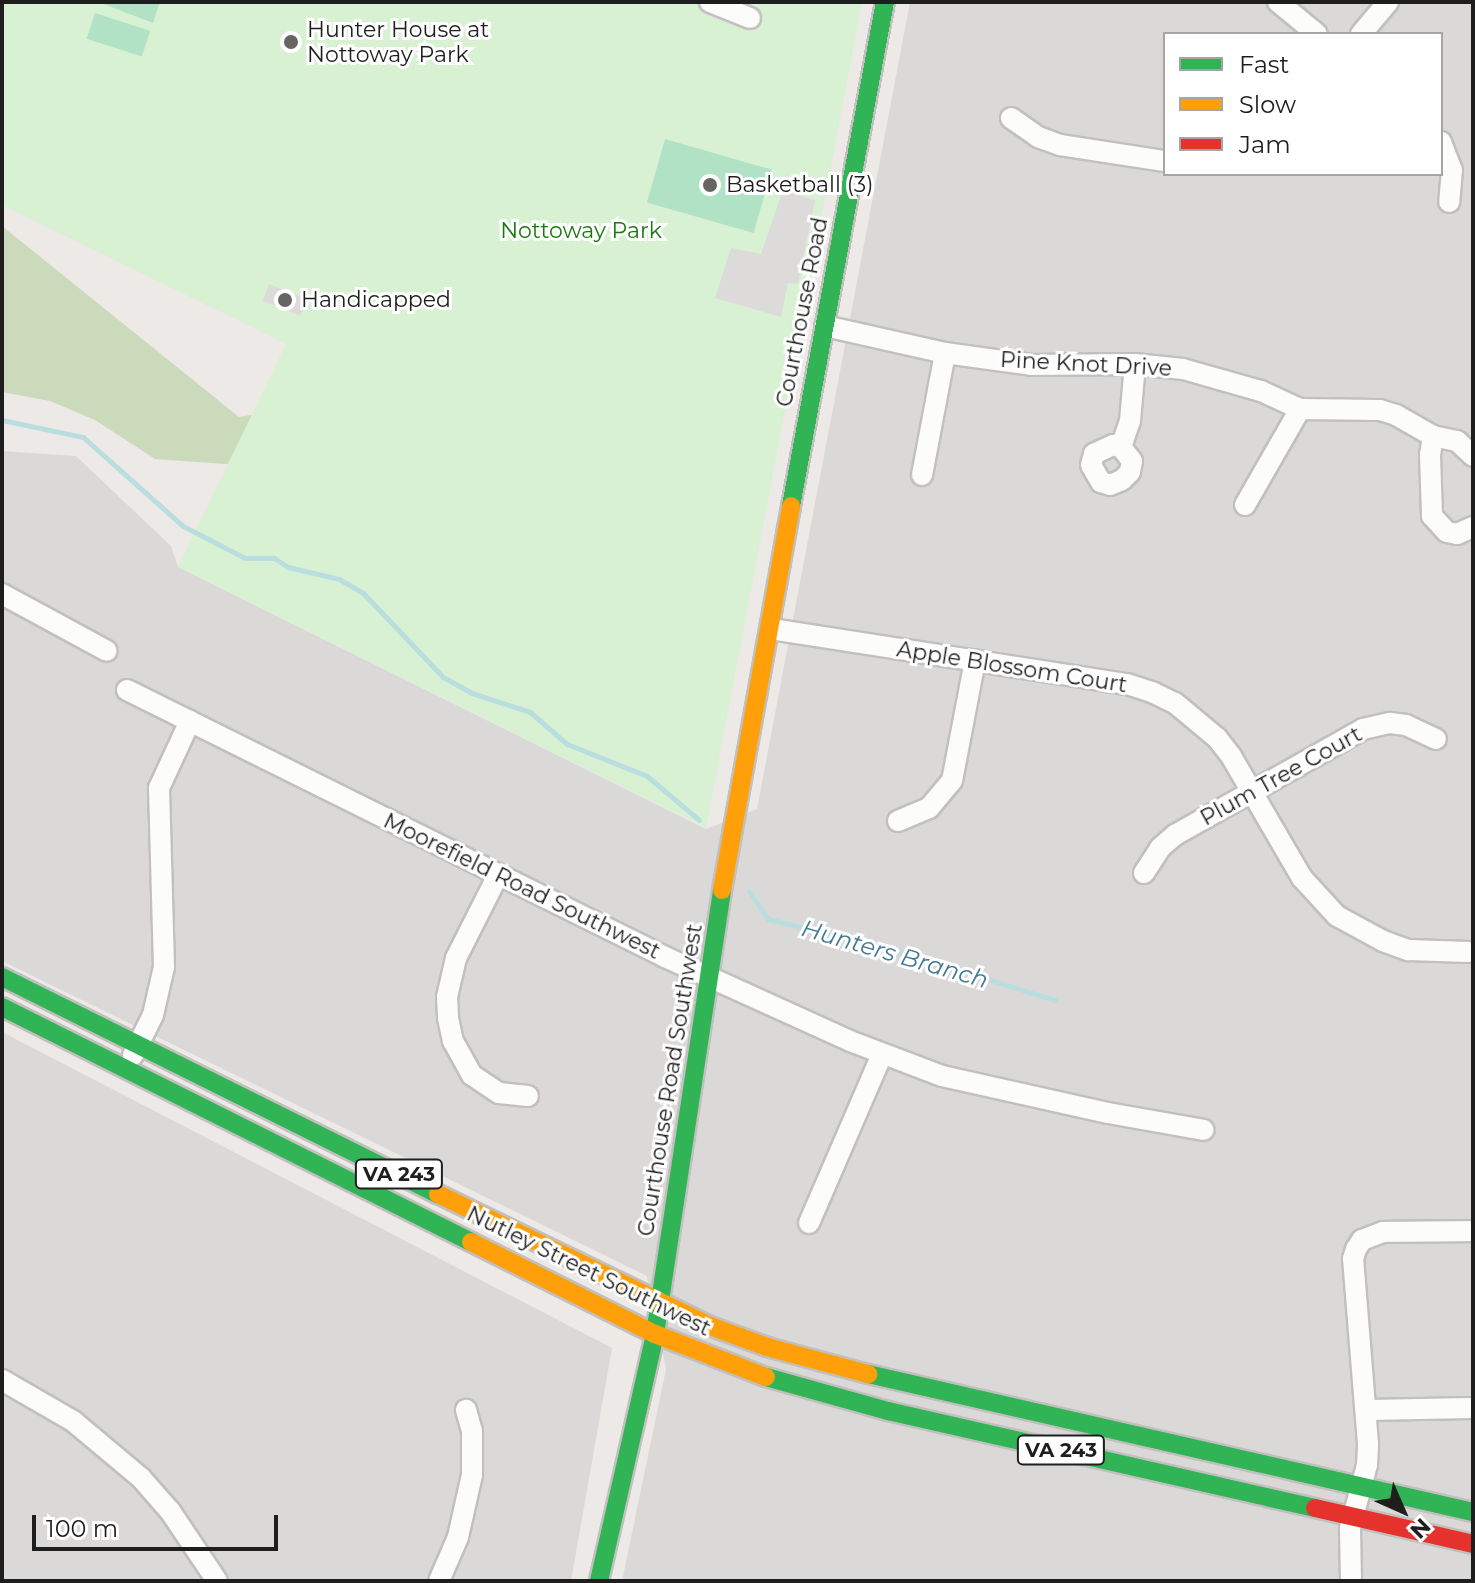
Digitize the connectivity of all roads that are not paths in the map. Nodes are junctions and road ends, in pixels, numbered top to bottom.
1 (710, 2) edge
2 (885, 2) edge
3 (1278, 2) edge
4 (1388, 2) edge
5 (750, 18) dead end
6 (1315, 32) edge
7 (1363, 32) edge
8 (1011, 118) dead end
9 (1443, 147) edge
10 (1163, 161) edge
11 (1449, 202) dead end
12 (825, 326) junction
13 (945, 353) junction
14 (1135, 364) junction
15 (1300, 409) junction
16 (1433, 436) junction
17 (1121, 447) dead end
18 (1473, 456) edge
19 (922, 475) dead end
20 (1245, 505) dead end
21 (1473, 527) edge
22 (778, 584) joint
23 (2, 594) edge
24 (771, 629) junction
25 (107, 651) dead end
26 (975, 660) junction
27 (127, 690) dead end
28 (190, 721) junction
29 (1436, 739) dead end
30 (1251, 791) junction
31 (898, 821) dead end
32 (1144, 873) dead end
33 (498, 875) junction
34 (1469, 952) dead end
35 (2, 977) edge
36 (710, 978) junction
37 (2, 1007) edge
38 (138, 1044) junction
39 (882, 1054) junction
40 (126, 1069) junction
41 (528, 1096) dead end
42 (1204, 1130) dead end
43 (809, 1223) dead end
44 (1473, 1231) edge
45 (660, 1303) junction
46 (655, 1334) junction
47 (2, 1380) edge
48 (1473, 1408) edge
49 (466, 1410) dead end
50 (1366, 1410) junction
51 (1361, 1487) junction
52 (1473, 1512) edge
53 (1353, 1517) junction
54 (1473, 1544) edge
55 (217, 1581) edge
56 (439, 1581) edge
57 (599, 1581) edge
58 (1351, 1581) edge

1 - 5 street
2 - 12 main road, Courthouse Road
3 - 6 street
4 - 7 street
8 - 10 street
9 - 11 street
12 - 13 street, Pine Knot Drive
12 - 22 main road, Courthouse Road
13 - 14 street, Pine Knot Drive
13 - 19 street
14 - 15 street, Pine Knot Drive
14 - 17 street
15 - 16 street, Pine Knot Drive
15 - 20 street
16 - 18 street, Pine Knot Drive
16 - 21 street
22 - 24 main road, Courthouse Road Southwest
23 - 25 street
24 - 26 street, Apple Blossom Court
24 - 36 main road, Courthouse Road Southwest
26 - 30 street, Apple Blossom Court
26 - 31 street
27 - 28 street, Moorefield Road Southwest
28 - 33 street, Moorefield Road Southwest
28 - 38 street
29 - 30 street, Plum Tree Court
30 - 32 street, Plum Tree Court
30 - 34 street, Apple Blossom Court
33 - 36 street, Moorefield Road Southwest
33 - 41 street
35 - 38 main road, Nutley Street Southwest / VA 243
36 - 39 street, Moorefield Road Southwest
36 - 45 main road, Courthouse Road Southwest
37 - 40 main road, Nutley Street Southwest / VA 243
38 - 40 street
38 - 45 main road, Nutley Street Southwest / VA 243
39 - 42 street, Moorefield Road Southwest
39 - 43 street
40 - 46 main road, Nutley Street Southwest / VA 243
44 - 50 street
45 - 46 main road, Courthouse Road Southwest
45 - 51 main road, Nutley Street Southwest / VA 243
46 - 53 main road, Nutley Street Southwest / VA 243
46 - 57 main road, Courthouse Road Southwest
47 - 55 street
48 - 50 street
49 - 56 street
50 - 51 street
51 - 52 main road, Nutley Street Southwest / VA 243
51 - 53 street
53 - 54 main road, Nutley Street Southwest / VA 243
53 - 58 street

